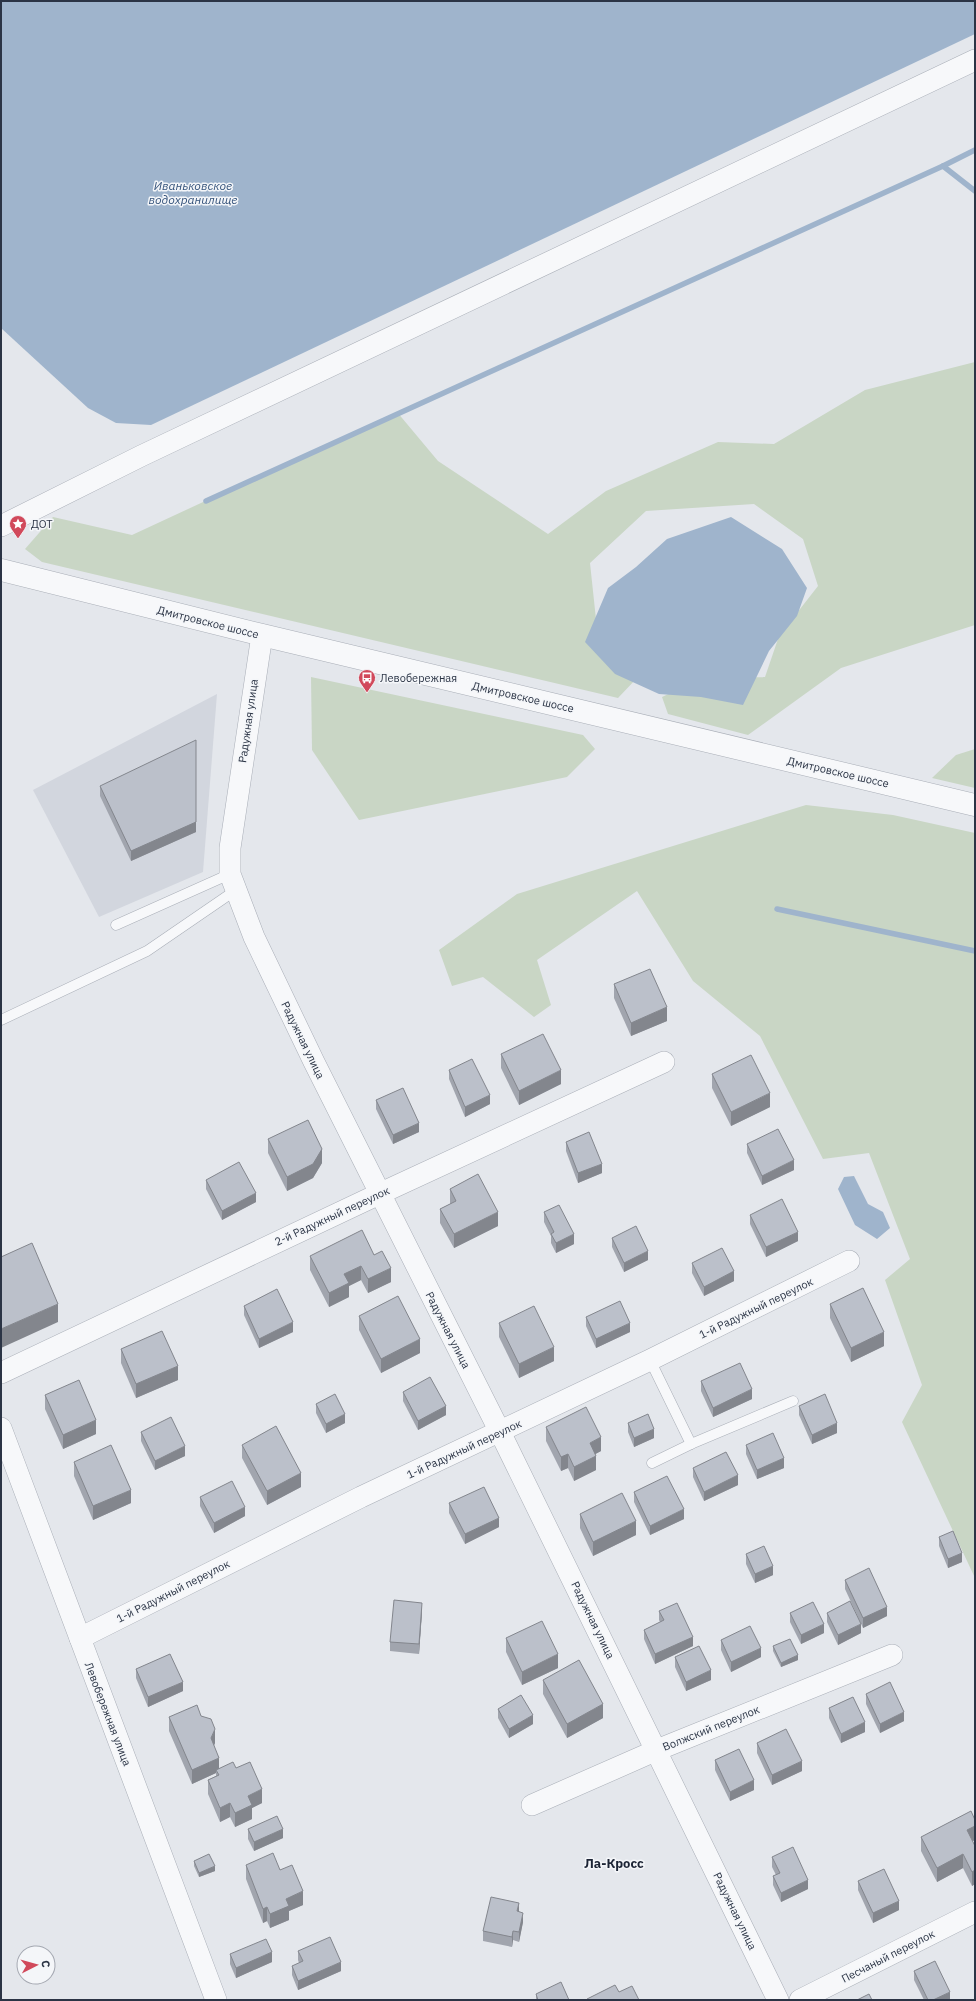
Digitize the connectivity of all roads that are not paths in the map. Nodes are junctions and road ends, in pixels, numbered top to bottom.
1 (975, 60) edge
2 (1, 526) edge
3 (1, 570) edge
4 (262, 635) junction
5 (975, 805) edge
6 (233, 882) junction
7 (116, 925) dead end
8 (1, 1020) edge
9 (664, 1062) dead end
10 (379, 1194) junction
11 (849, 1261) dead end
12 (650, 1360) junction
13 (1, 1373) edge
14 (793, 1401) dead end
15 (1, 1428) edge
16 (500, 1432) junction
17 (691, 1444) junction
18 (652, 1463) dead end
19 (80, 1638) junction
20 (892, 1655) dead end
21 (657, 1750) junction
22 (532, 1805) dead end
23 (975, 1912) edge
24 (216, 2000) edge
25 (778, 2000) edge
26 (800, 2000) edge

1 - 2 street
3 - 4 street, Дмитровское шоссе
4 - 5 street, Дмитровское шоссе
4 - 6 street, Радужная улица
6 - 7 lane
6 - 8 lane
6 - 10 street, Радужная улица
9 - 10 street, 2-й Радужный переулок
10 - 13 street, 2-й Радужный переулок
10 - 16 street, Радужная улица
11 - 12 street, 1-й Радужный переулок
12 - 16 street, 1-й Радужный переулок
12 - 17 lane
14 - 17 lane
15 - 19 street, Левобережная улица
16 - 19 street, 1-й Радужный переулок
16 - 21 street, Радужная улица
17 - 18 lane
19 - 24 street, Левобережная улица
20 - 21 street, Волжский переулок
21 - 22 street, Волжский переулок
21 - 25 street, Радужная улица
23 - 26 street, Песчаный переулок

